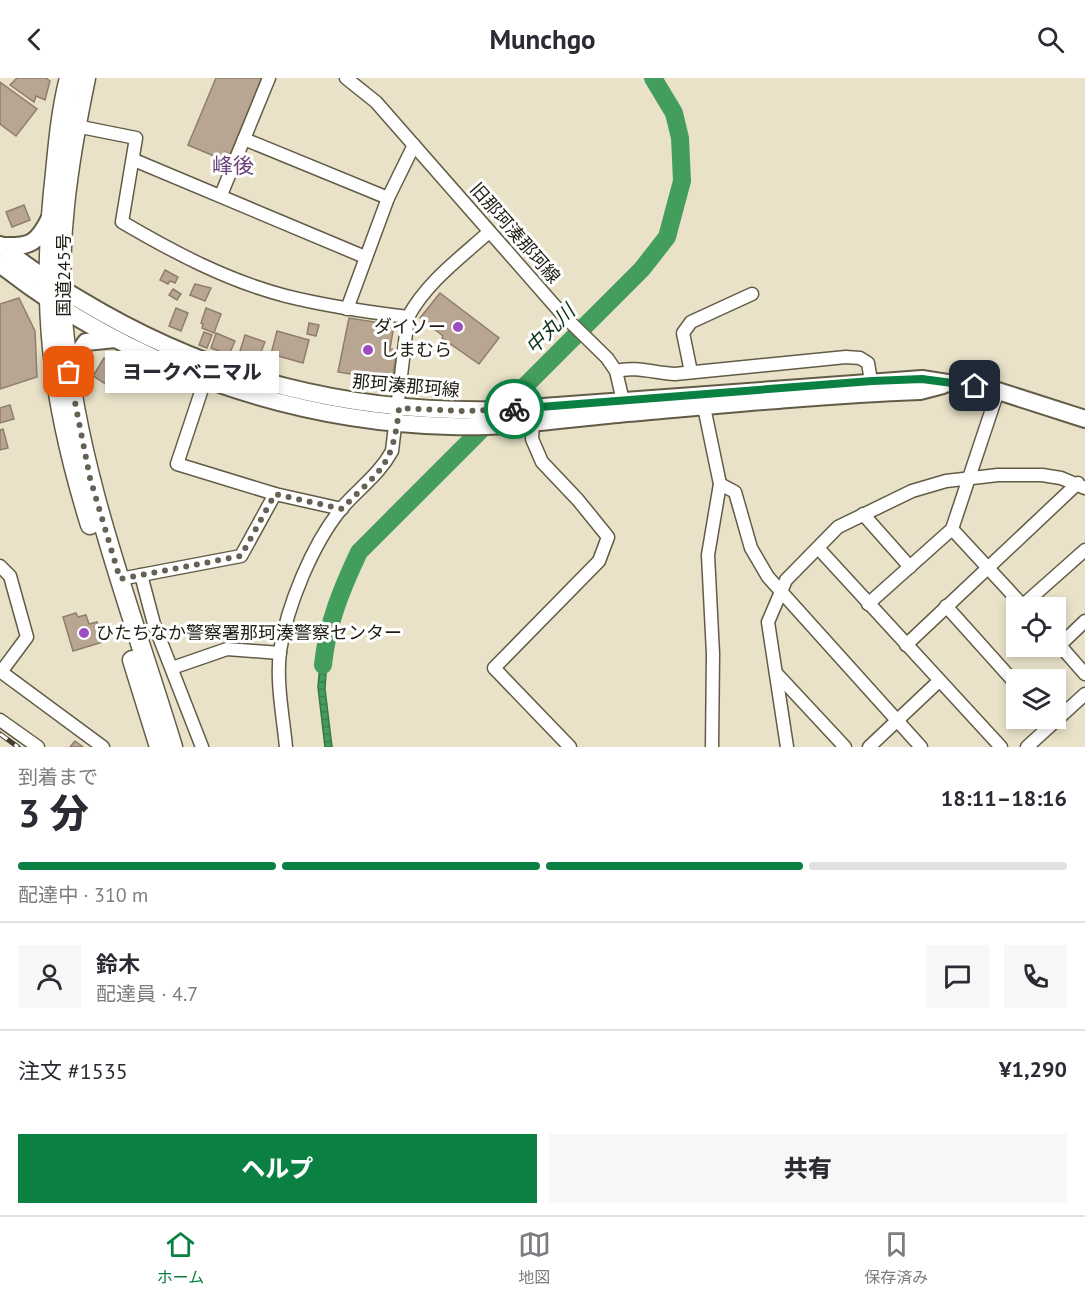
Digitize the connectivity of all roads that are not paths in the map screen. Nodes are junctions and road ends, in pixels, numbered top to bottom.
1 (69, 78) edge
2 (86, 78) edge
3 (269, 78) edge
4 (346, 78) edge
5 (76, 126) junction
6 (244, 139) junction
7 (414, 145) junction
8 (134, 160) junction
9 (221, 195) junction
10 (388, 198) junction
11 (50, 218) junction
12 (489, 232) junction
13 (1, 245) edge
14 (365, 257) junction
15 (0, 264) edge
16 (55, 294) junction
17 (752, 294) dead end
18 (347, 309) junction
19 (408, 317) junction
20 (119, 340) junction
21 (616, 370) junction
22 (691, 372) junction
23 (205, 380) junction
24 (872, 381) junction
25 (947, 384) junction
26 (998, 391) junction
27 (72, 394) junction
28 (623, 401) junction
29 (704, 407) junction
30 (399, 415) junction
31 (1085, 419) edge
32 (527, 423) junction
33 (967, 478) junction
34 (720, 484) junction
35 (1081, 486) edge
36 (275, 494) junction
37 (342, 509) junction
38 (863, 514) junction
39 (952, 529) junction
40 (819, 549) junction
41 (1085, 550) edge
42 (0, 566) edge
43 (910, 567) junction
44 (987, 567) junction
45 (141, 575) junction
46 (120, 579) junction
47 (781, 592) junction
48 (1015, 597) edge
49 (1034, 597) edge
50 (868, 604) junction
51 (946, 606) junction
52 (1085, 621) edge
53 (1066, 636) edge
54 (906, 645) junction
55 (280, 652) junction
56 (1066, 652) edge
57 (172, 668) junction
58 (0, 672) edge
59 (1006, 673) edge
60 (777, 674) junction
61 (1085, 674) edge
62 (939, 681) junction
63 (1085, 694) edge
64 (1066, 709) edge
65 (0, 720) edge
66 (898, 721) junction
67 (1043, 729) edge
68 (38, 747) edge
69 (103, 747) edge
70 (159, 747) edge
71 (172, 747) edge
72 (202, 747) edge
73 (286, 747) edge
74 (570, 747) edge
75 (712, 747) edge
76 (787, 747) edge
77 (845, 747) edge
78 (869, 747) edge
79 (921, 747) edge
80 (1001, 747) edge
81 (1027, 747) edge

1 - 11 highway, 国道245号
2 - 5 highway, 国道245号
3 - 6 street
4 - 7 street, 旧那珂湊那珂線
5 - 8 street
5 - 16 highway, 国道245号
6 - 9 street
6 - 10 street
7 - 10 street
7 - 12 street, 旧那珂湊那珂線
8 - 9 street
8 - 18 street
9 - 14 street
10 - 14 street
11 - 13 main road
11 - 16 highway, 国道245号
12 - 19 street
12 - 21 street, 旧那珂湊那珂線
13 - 16 main road
14 - 18 street
15 - 16 main road
16 - 20 main road, 那珂湊那珂線
16 - 27 highway, 国道245号
16 - 30 main road, 那珂湊那珂線
16 - 70 highway, 国道245号
17 - 22 street
18 - 19 street
19 - 30 street
20 - 23 main road, 那珂湊那珂線
20 - 27 main road
21 - 22 street
21 - 28 street
22 - 24 street
23 - 30 main road, 那珂湊那珂線
23 - 36 street
24 - 25 main road, 那珂湊那珂線
24 - 28 main road, 那珂湊那珂線
25 - 26 main road, 那珂湊那珂線
25 - 29 main road, 那珂湊那珂線
26 - 31 main road, 那珂湊那珂線
26 - 33 street
27 - 46 highway, 国道245号
28 - 30 main road, 那珂湊那珂線
29 - 32 main road, 那珂湊那珂線
29 - 34 street
30 - 32 main road, 那珂湊那珂線
30 - 37 street
32 - 74 street
33 - 35 street
33 - 38 street
33 - 39 street
34 - 47 street
34 - 75 street
35 - 44 street
36 - 37 street
36 - 45 street
37 - 55 street
38 - 40 street
38 - 43 street
39 - 43 street
39 - 44 street
40 - 47 street
40 - 50 street
41 - 49 street
42 - 58 street
43 - 50 street
44 - 48 street
44 - 51 street
45 - 46 street
45 - 57 street
46 - 71 highway, 国道245号
47 - 60 street
47 - 66 street
50 - 54 street
51 - 54 street
51 - 59 street
52 - 53 street
54 - 62 street
55 - 57 street
55 - 73 street
56 - 61 street
57 - 72 street
58 - 69 street
60 - 76 street
60 - 77 street
62 - 66 street
62 - 80 street
63 - 64 street
65 - 68 street
66 - 78 street
66 - 79 street
67 - 81 street

